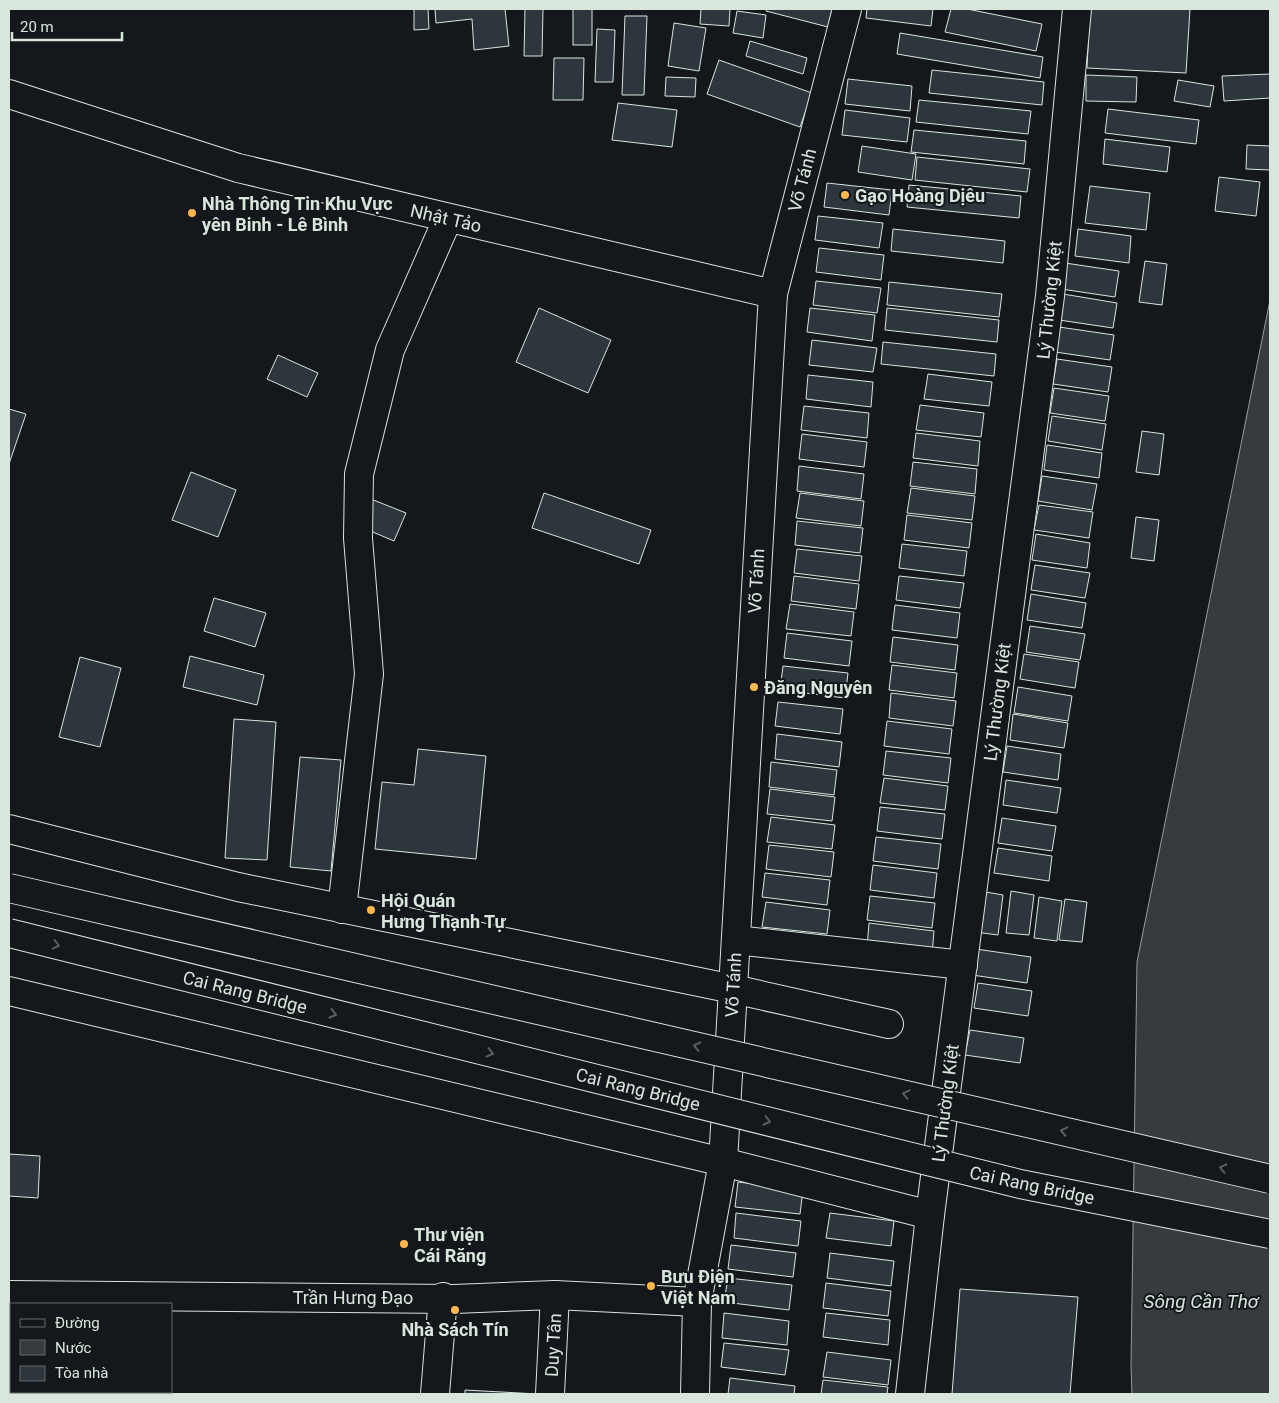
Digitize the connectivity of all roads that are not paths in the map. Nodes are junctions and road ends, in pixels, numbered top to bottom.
1 (847, 9) edge
2 (1077, 9) edge
3 (9, 94) edge
4 (448, 218) junction
5 (773, 294) junction
6 (9, 829) edge
7 (9, 888) edge
8 (342, 909) junction
9 (9, 934) edge
10 (736, 940) junction
11 (963, 964) junction
12 (733, 989) junction
13 (9, 991) edge
14 (889, 1024) dead end
15 (723, 1162) junction
16 (1270, 1179) edge
17 (930, 1215) junction
18 (1270, 1234) edge
19 (9, 1295) edge
20 (555, 1295) junction
21 (442, 1297) junction
22 (697, 1302) junction
23 (436, 1394) edge
24 (550, 1394) edge
25 (695, 1394) edge
26 (910, 1394) edge

1 - 5 main road, Võ Tánh
2 - 11 main road, Lý Thường Kiệt
3 - 4 main road, Nhật Tảo
4 - 5 main road, Nhật Tảo
4 - 8 main road
5 - 10 main road, Võ Tánh
6 - 8 main road
16 -> 7 main road, bridge
8 - 12 main road
9 -> 18 main road, Cai Rang Bridge, bridge
10 - 11 main road
10 - 12 main road, Võ Tánh
11 - 17 main road, Lý Thường Kiệt
12 - 14 main road
12 - 15 main road, Võ Tánh
13 - 15 main road
15 - 17 main road
15 - 22 main road, Võ Tánh
17 - 26 main road, Lý Thường Kiệt
19 - 21 main road, Trần Hưng Đạo
20 - 21 main road, Trần Hưng Đạo
20 - 22 main road, Trần Hưng Đạo
20 - 24 main road, Duy Tân
21 - 23 main road
22 - 25 main road, Võ Tánh

